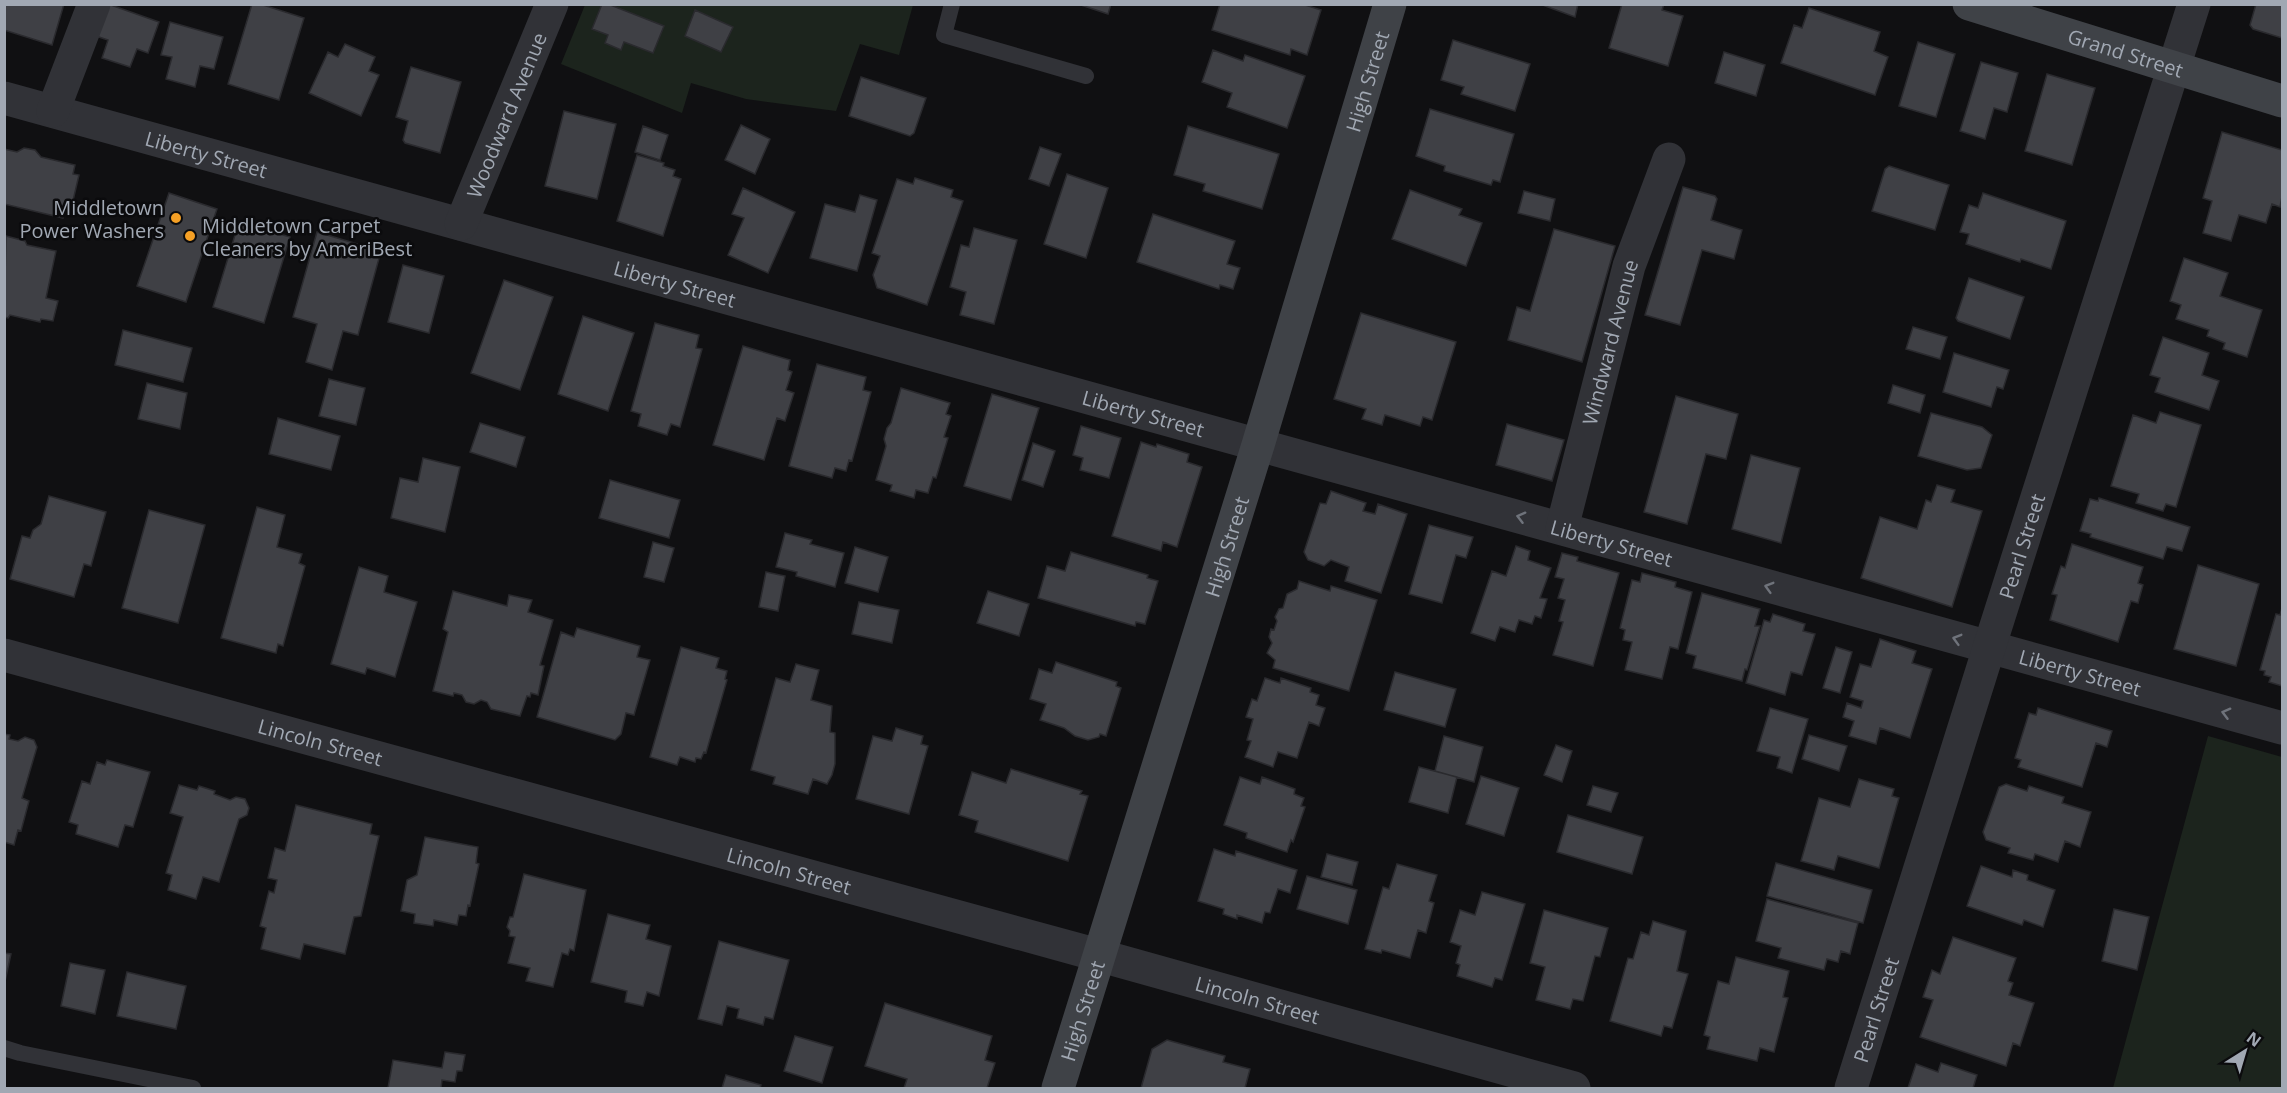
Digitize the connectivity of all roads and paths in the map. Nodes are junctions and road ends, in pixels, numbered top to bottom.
1 (94, 4) edge
2 (552, 4) edge
3 (952, 4) edge
4 (1390, 4) edge
5 (1969, 4) edge
6 (2194, 4) edge
7 (2173, 68) junction
8 (1086, 76) dead end
9 (4, 98) edge
10 (2283, 101) edge
11 (52, 111) junction
12 (1669, 159) dead end
13 (461, 224) junction
14 (1258, 445) junction
15 (1562, 528) junction
16 (1989, 648) junction
17 (4, 655) edge
18 (2283, 728) edge
19 (1098, 955) junction
20 (4, 1048) edge
21 (193, 1089) edge
22 (1058, 1089) edge
23 (1574, 1089) edge
24 (1851, 1089) edge

1 - 11 street
2 - 13 street, Woodward Avenue
3 - 8 lane
4 - 14 street, High Street
5 - 7 street, Grand Street
6 - 7 street, Pearl Street
7 - 10 street, Grand Street
7 - 16 street, Pearl Street
9 - 11 street, Liberty Street
11 - 13 street, Liberty Street
12 - 15 street, Windward Avenue
13 - 14 street, Liberty Street
15 -> 14 street, Liberty Street
14 - 19 street, High Street
16 -> 15 street, Liberty Street
18 -> 16 street, Liberty Street
16 - 24 street, Pearl Street
17 - 19 street, Lincoln Street
19 - 22 street, High Street
19 - 23 street, Lincoln Street
20 - 21 lane

